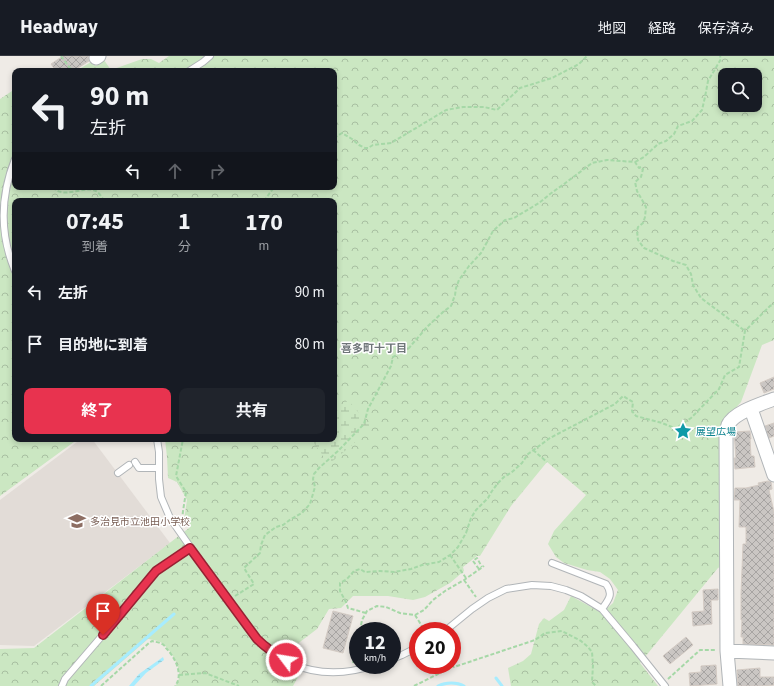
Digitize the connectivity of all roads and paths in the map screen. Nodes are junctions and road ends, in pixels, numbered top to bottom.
1 (61, 56) edge
2 (210, 56) edge
3 (587, 56) edge
4 (720, 56) edge
5 (70, 68) edge
6 (194, 68) edge
7 (337, 136) edge
8 (635, 162) junction
9 (12, 168) edge
10 (57, 190) edge
11 (88, 190) edge
12 (88, 190) edge
13 (102, 198) edge
14 (12, 265) edge
15 (774, 304) edge
16 (746, 331) junction
17 (774, 399) edge
18 (751, 409) junction
19 (157, 442) edge
20 (182, 442) edge
21 (533, 450) junction
22 (547, 462) dead end
23 (159, 468) junction
24 (118, 473) dead end
25 (774, 475) edge
26 (182, 520) dead end
27 (190, 548) junction
28 (450, 555) junction
29 (552, 563) dead end
30 (479, 569) junction
31 (465, 579) junction
32 (234, 597) dead end
33 (476, 598) dead end
34 (602, 609) junction
35 (366, 613) junction
36 (415, 615) junction
37 (362, 622) edge
38 (419, 622) edge
39 (456, 622) edge
40 (727, 651) junction
41 (774, 653) edge
42 (461, 665) edge
43 (349, 671) edge
44 (438, 674) edge
45 (178, 675) junction
46 (664, 685) edge
47 (62, 686) edge
48 (101, 686) edge
49 (174, 686) edge
50 (239, 686) edge
51 (414, 686) edge
52 (596, 686) edge
53 (730, 686) edge

1 - 5 path
2 - 6 lane
3 - 7 path
4 - 8 path
8 - 16 path
8 - 32 path
9 - 14 lane
10 - 12 path
11 - 13 path
15 - 16 path
16 - 21 path
17 - 18 street
18 - 25 street
18 - 40 street
19 - 23 lane
20 - 26 path
21 - 22 path
21 - 28 path
23 - 24 lane
23 - 27 lane
27 - 43 lane
27 - 47 lane
28 - 31 path
28 - 35 path
29 - 34 lane
30 - 30 path
30 - 31 path
31 - 33 path
31 - 36 path
34 - 39 lane
34 - 46 lane
35 - 36 path
35 - 37 path
36 - 38 path
40 - 41 street
40 - 46 path
40 - 53 street
42 - 52 path
44 - 51 path
45 - 48 path
45 - 49 path
45 - 50 path

